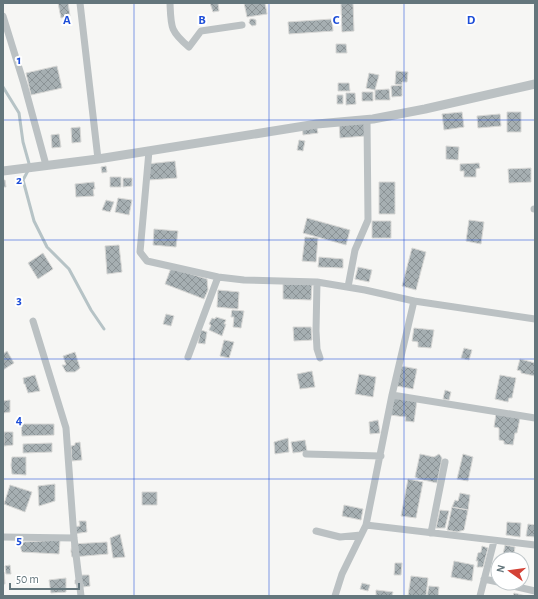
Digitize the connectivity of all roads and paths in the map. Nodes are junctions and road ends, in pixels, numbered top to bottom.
1 (80, 3) edge
2 (170, 3) edge
3 (3, 16) edge
4 (242, 25) dead end
5 (535, 84) edge
6 (373, 119) junction
7 (149, 151) junction
8 (98, 159) junction
9 (46, 165) junction
10 (3, 171) edge
11 (218, 277) junction
12 (317, 282) junction
13 (348, 287) junction
14 (414, 301) junction
15 (535, 319) edge
16 (33, 321) dead end
17 (188, 356) dead end
18 (320, 358) dead end
19 (392, 395) junction
20 (535, 418) edge
21 (306, 454) dead end
22 (381, 456) junction
23 (445, 462) dead end
24 (366, 525) junction
25 (316, 531) dead end
26 (431, 533) junction
27 (361, 535) junction
28 (3, 537) edge
29 (74, 538) junction
30 (494, 541) junction
31 (535, 545) edge
32 (484, 579) junction
33 (490, 581) edge
34 (81, 596) edge
35 (335, 596) edge
36 (480, 596) edge

1 - 8 street
2 - 4 street
3 - 9 street
5 - 6 street
6 - 7 street
6 - 13 street
7 - 8 street
7 - 11 street
8 - 9 street
9 - 10 street
11 - 12 street
11 - 17 street
12 - 13 street
12 - 18 street
13 - 14 street
14 - 15 street
14 - 19 street
16 - 29 street
19 - 20 street
19 - 22 street
21 - 22 street
22 - 24 street
23 - 26 street
24 - 26 street
24 - 27 street
25 - 27 street
26 - 30 street
27 - 35 street
28 - 29 street
29 - 34 street
30 - 31 street
30 - 32 street
32 - 33 street
32 - 36 street

